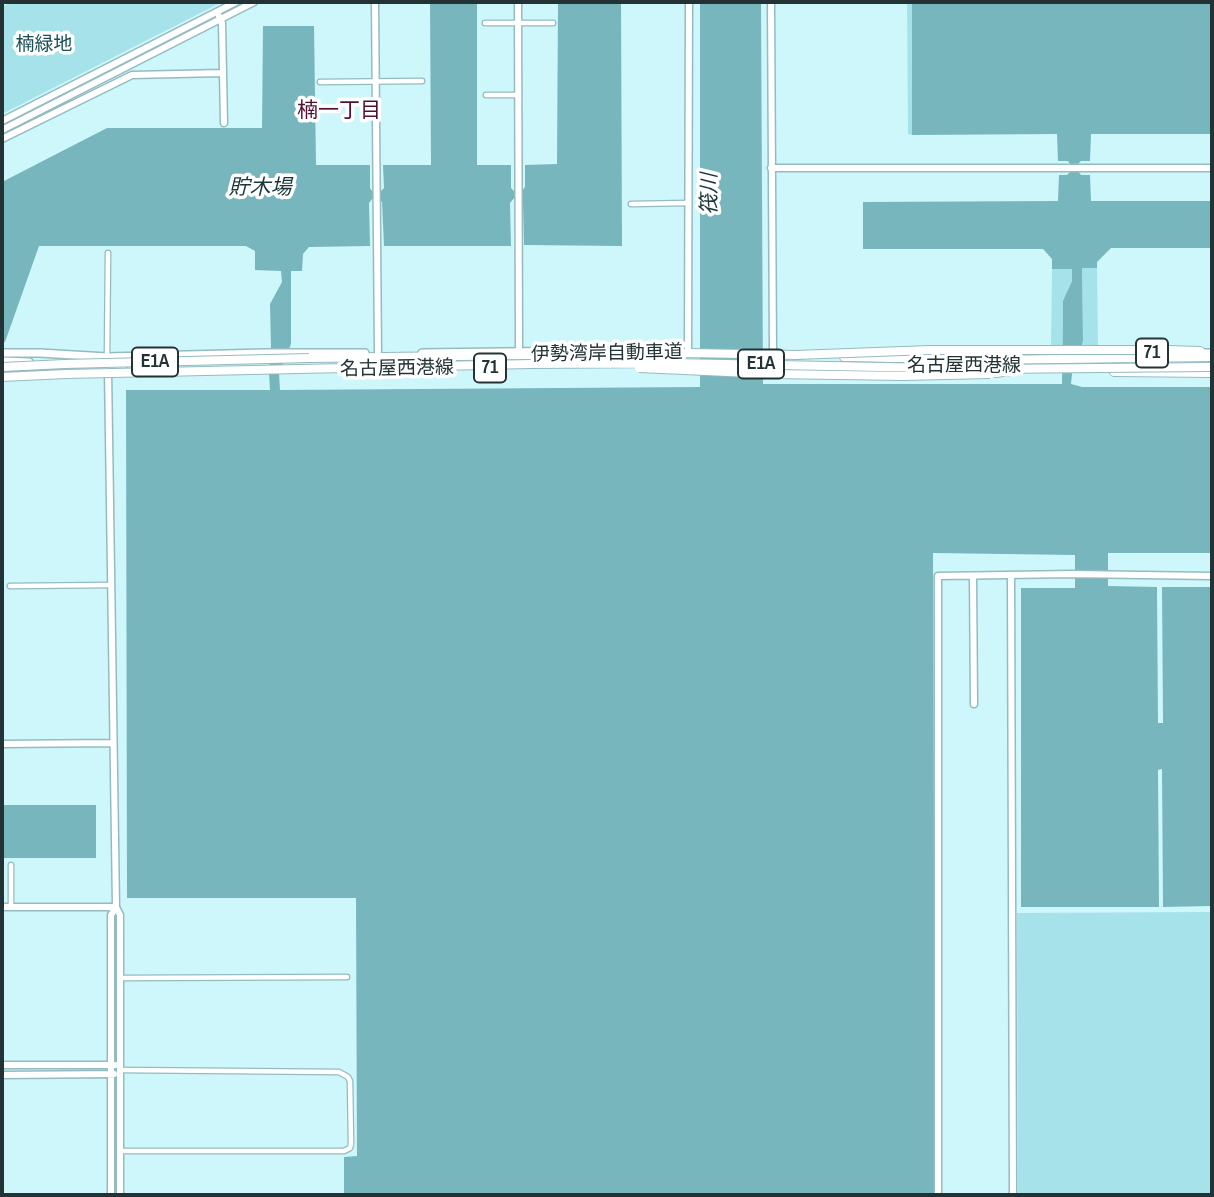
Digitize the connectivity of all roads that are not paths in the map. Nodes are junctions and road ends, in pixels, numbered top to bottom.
1 (236, 2) edge
2 (254, 2) edge
3 (375, 2) edge
4 (518, 2) edge
5 (689, 2) edge
6 (771, 2) edge
7 (217, 12) junction
8 (221, 19) junction
9 (485, 23) dead end
10 (518, 23) junction
11 (553, 23) dead end
12 (222, 73) junction
13 (422, 81) dead end
14 (320, 82) dead end
15 (375, 82) junction
16 (486, 95) dead end
17 (518, 95) junction
18 (2, 121) edge
19 (224, 123) dead end
20 (2, 130) edge
21 (2, 139) edge
22 (771, 168) junction
23 (1212, 168) edge
24 (689, 203) junction
25 (631, 204) dead end
26 (108, 253) dead end
27 (688, 350) junction
28 (519, 351) junction
29 (772, 351) junction
30 (2, 353) edge
31 (378, 354) junction
32 (1212, 354) edge
33 (795, 355) junction
34 (107, 357) junction
35 (2, 361) edge
36 (531, 364) junction
37 (1212, 366) edge
38 (2, 367) edge
39 (1051, 367) junction
40 (108, 369) junction
41 (1212, 373) edge
42 (2, 377) edge
43 (973, 576) junction
44 (1011, 576) junction
45 (1212, 576) edge
46 (111, 585) junction
47 (10, 586) dead end
48 (974, 704) dead end
49 (112, 743) junction
50 (2, 744) edge
51 (11, 865) dead end
52 (2, 907) edge
53 (11, 907) junction
54 (116, 907) junction
55 (347, 977) dead end
56 (120, 978) junction
57 (2, 1065) edge
58 (111, 1065) junction
59 (120, 1070) junction
60 (111, 1074) junction
61 (2, 1075) edge
62 (120, 1151) junction
63 (111, 1195) edge
64 (120, 1195) edge
65 (938, 1195) edge
66 (1013, 1195) edge

1 - 7 street
2 - 8 street
3 - 15 street
4 - 10 street
5 - 24 street
6 - 22 street
7 - 8 street
7 - 18 street
8 - 12 street
8 - 20 street
9 - 10 street
10 - 11 street
10 - 17 street
12 - 19 street
12 - 21 street
13 - 15 street
14 - 15 street
15 - 31 street
16 - 17 street
17 - 28 street
22 - 23 street
22 - 29 street
24 - 25 street
24 - 27 street
26 - 34 street
27 - 28 main road, 名古屋西港線 / 71
27 - 29 main road, 名古屋西港線 / 71
28 - 31 main road, 名古屋西港線 / 71
29 - 32 main road, 名古屋西港線 / 71, bridge
30 - 34 main road, 名古屋西港線 / 71
31 - 34 main road, 名古屋西港線 / 71
32 - 33 highway, 伊勢湾岸自動車道 / E1A, bridge
32 - 33 highway, bridge
33 - 38 highway, 伊勢湾岸自動車道 / E1A, bridge
34 - 40 street
35 - 40 main road, 名古屋西港線 / 71
36 - 39 highway, 伊勢湾岸自動車道 / E1A, bridge
36 - 39 highway, bridge
36 - 42 highway, 伊勢湾岸自動車道 / E1A, bridge
37 - 39 highway, 伊勢湾岸自動車道 / E1A, bridge
37 - 39 main road, 名古屋西港線 / 71, bridge
39 - 40 main road, 名古屋西港線 / 71, bridge
39 - 41 highway, bridge
40 - 46 street
43 - 44 street
43 - 48 street
43 - 65 street
44 - 45 street
44 - 66 street
46 - 47 street
46 - 49 street
49 - 50 street
49 - 54 street
51 - 53 street
52 - 53 street
53 - 54 street
54 - 56 street
54 - 58 street
55 - 56 street
56 - 59 street
57 - 58 street
58 - 59 street
58 - 60 street
59 - 60 street
59 - 62 street
59 - 62 street
60 - 61 street
60 - 63 street
62 - 64 street

